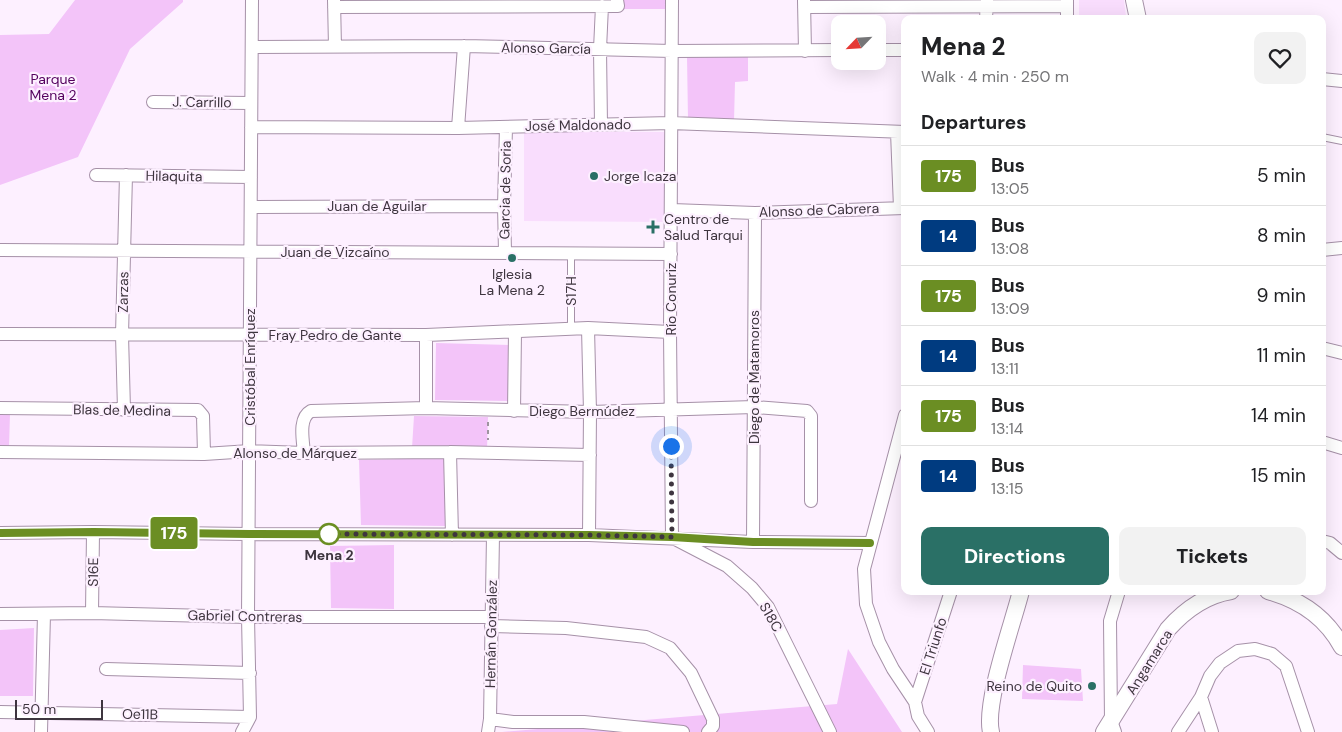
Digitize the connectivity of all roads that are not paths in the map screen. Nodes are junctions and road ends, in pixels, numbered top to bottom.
1 (252, 0) edge
2 (618, 0) edge
3 (672, 0) edge
4 (1134, 0) edge
5 (334, 3) edge
6 (477, 3) edge
7 (804, 3) edge
8 (1067, 3) edge
9 (602, 6) junction
10 (987, 8) edge
11 (1137, 15) edge
12 (464, 46) junction
13 (252, 47) junction
14 (335, 47) junction
15 (600, 49) junction
16 (672, 50) junction
17 (805, 50) junction
18 (831, 50) edge
19 (886, 50) edge
20 (901, 50) edge
21 (1326, 79) edge
22 (1342, 81) edge
23 (153, 102) dead end
24 (251, 103) junction
25 (671, 123) junction
26 (602, 125) junction
27 (251, 127) junction
28 (506, 127) junction
29 (458, 128) junction
30 (901, 132) edge
31 (1326, 138) edge
32 (1342, 140) edge
33 (96, 175) dead end
34 (126, 175) junction
35 (251, 178) junction
36 (504, 206) junction
37 (251, 207) junction
38 (901, 208) edge
39 (672, 210) junction
40 (755, 213) junction
41 (1342, 248) edge
42 (0, 250) edge
43 (1326, 250) edge
44 (124, 252) junction
45 (251, 252) junction
46 (504, 252) junction
47 (571, 253) junction
48 (671, 254) junction
49 (588, 328) junction
50 (571, 329) junction
51 (515, 332) junction
52 (670, 332) junction
53 (0, 334) edge
54 (122, 335) junction
55 (250, 335) junction
56 (426, 335) junction
57 (1326, 349) edge
58 (1342, 353) edge
59 (754, 407) junction
60 (0, 408) edge
61 (426, 408) junction
62 (124, 410) junction
63 (514, 410) junction
64 (671, 410) junction
65 (590, 412) junction
66 (901, 430) edge
67 (1326, 443) edge
68 (1342, 448) edge
69 (250, 451) junction
70 (0, 452) edge
71 (450, 452) junction
72 (304, 453) junction
73 (204, 454) junction
74 (590, 455) junction
75 (811, 501) dead end
76 (94, 532) junction
77 (0, 533) edge
78 (249, 534) junction
79 (452, 535) junction
80 (492, 535) junction
81 (589, 535) junction
82 (672, 537) junction
83 (753, 542) junction
84 (1326, 542) edge
85 (870, 543) junction
86 (1342, 553) edge
87 (950, 595) edge
88 (1021, 595) edge
89 (1118, 595) edge
90 (1218, 595) edge
91 (1283, 595) edge
92 (92, 613) junction
93 (0, 614) edge
94 (44, 614) junction
95 (248, 617) junction
96 (491, 622) junction
97 (1342, 647) edge
98 (106, 669) dead end
99 (250, 673) junction
100 (1201, 697) junction
101 (915, 702) junction
102 (0, 712) edge
103 (42, 712) junction
104 (250, 717) junction
105 (490, 719) junction
106 (1110, 729) edge
107 (41, 732) edge
108 (242, 732) edge
109 (488, 732) edge
110 (683, 732) edge
111 (708, 732) edge
112 (830, 732) edge
113 (928, 732) edge
114 (991, 732) edge
115 (1178, 732) edge
116 (1212, 732) edge
117 (1308, 732) edge

1 - 13 street, Cristóbal Enríquez
2 - 9 street
3 - 16 street, Río Conuriz
4 - 11 street
5 - 6 street
5 - 14 street
6 - 9 street
7 - 10 street
7 - 17 street
8 - 10 street
9 - 15 street
12 - 14 street, Alonso García
12 - 15 street, Alonso García
12 - 29 street
13 - 14 street, Alonso García
13 - 24 street, Cristóbal Enríquez
15 - 16 street, Alonso García
15 - 26 street
16 - 17 street, Alonso García
16 - 25 street, Río Conuriz
17 - 18 street, Alonso García
19 - 20 street
21 - 22 street
23 - 24 street, J. Carrillo
24 - 27 street, Cristóbal Enríquez
25 - 26 street, José Maldonado
25 - 30 street, José Maldonado
25 - 39 street, Río Conuriz
26 - 28 street, José Maldonado
27 - 29 street, José Maldonado
27 - 35 street, Cristóbal Enríquez
28 - 29 street, José Maldonado
28 - 36 street, Garcia de Soria
31 - 32 lane
33 - 34 street, Hilaquita
34 - 35 street, Hilaquita
34 - 44 street, Zarzas
35 - 37 street, Cristóbal Enríquez
36 - 37 street, Juan de Aguilar
36 - 46 street, Garcia de Soria
37 - 45 street, Cristóbal Enríquez
38 - 40 street, Alonso de Cabrera
39 - 40 street, Alonso de Cabrera
39 - 48 street, Río Conuriz
40 - 59 street, Diego de Matamoros
41 - 43 street
42 - 44 street, Juan de Vizcaíno
44 - 45 street, Juan de Vizcaíno
44 - 54 street, Zarzas
45 - 46 street, Juan de Vizcaíno
45 - 55 street, Cristóbal Enríquez
46 - 47 street, Juan de Vizcaíno
47 - 48 street, Juan de Vizcaíno
47 - 50 lane, S17H
48 - 52 street, Río Conuriz
49 - 50 street, Fray Pedro de Gante
49 - 52 street, Fray Pedro de Gante
49 - 65 street
50 - 51 street, Fray Pedro de Gante
51 - 56 street, Fray Pedro de Gante
51 - 63 street
52 - 64 street, Río Conuriz
53 - 54 street, Fray Pedro de Gante
54 - 55 street, Fray Pedro de Gante
54 - 62 street, Zarzas
55 - 56 street, Fray Pedro de Gante
55 - 69 street, Cristóbal Enríquez
56 - 61 street
57 - 58 street
59 - 64 street, Diego Bermúdez
59 - 75 street, Diego Bermúdez
59 - 83 street, Diego de Matamoros
60 - 62 street, Blas de Medina
61 - 63 street, Diego Bermúdez
61 - 72 street, Diego Bermúdez
62 - 73 street, Blas de Medina
63 - 65 street, Diego Bermúdez
64 - 65 street, Diego Bermúdez
64 - 82 street, Río Conuriz
65 - 74 street
66 - 85 street
67 - 68 street
69 - 72 street, Alonso de Márquez
69 - 73 street, Alonso de Márquez
69 - 78 street, Cristóbal Enríquez
70 - 73 street, Alonso de Márquez
71 - 72 street, Alonso de Márquez
71 - 74 street, Alonso de Márquez
71 - 79 street
74 - 81 street
76 - 77 street
76 - 78 street
76 - 92 street, S16E
78 - 79 street
78 - 95 street, Cristóbal Enríquez
79 - 80 street
80 - 81 street
80 - 96 street, Hernán González
81 - 82 street
82 - 83 street
82 - 112 street, S18C
83 - 85 street
84 - 86 street
85 - 101 street
87 - 101 street, El Triunfo
88 - 114 street
89 - 106 street
90 - 106 street, Angamarca
91 - 97 street
92 - 94 street, Gabriel Contreras
92 - 95 street, Gabriel Contreras
93 - 94 street, Gabriel Contreras
94 - 103 street
95 - 96 street, Gabriel Contreras
95 - 99 street, Cristóbal Enríquez
96 - 105 street, Hernán González
96 - 111 street, Gabriel Contreras
98 - 99 street
99 - 104 street, Cristóbal Enríquez
100 - 115 street
100 - 116 street
100 - 117 street
101 - 113 street
102 - 103 street, Oe11B
103 - 104 street, Oe11B
103 - 107 street
104 - 108 street, Cristóbal Enríquez
105 - 109 street, Hernán González
105 - 110 street

